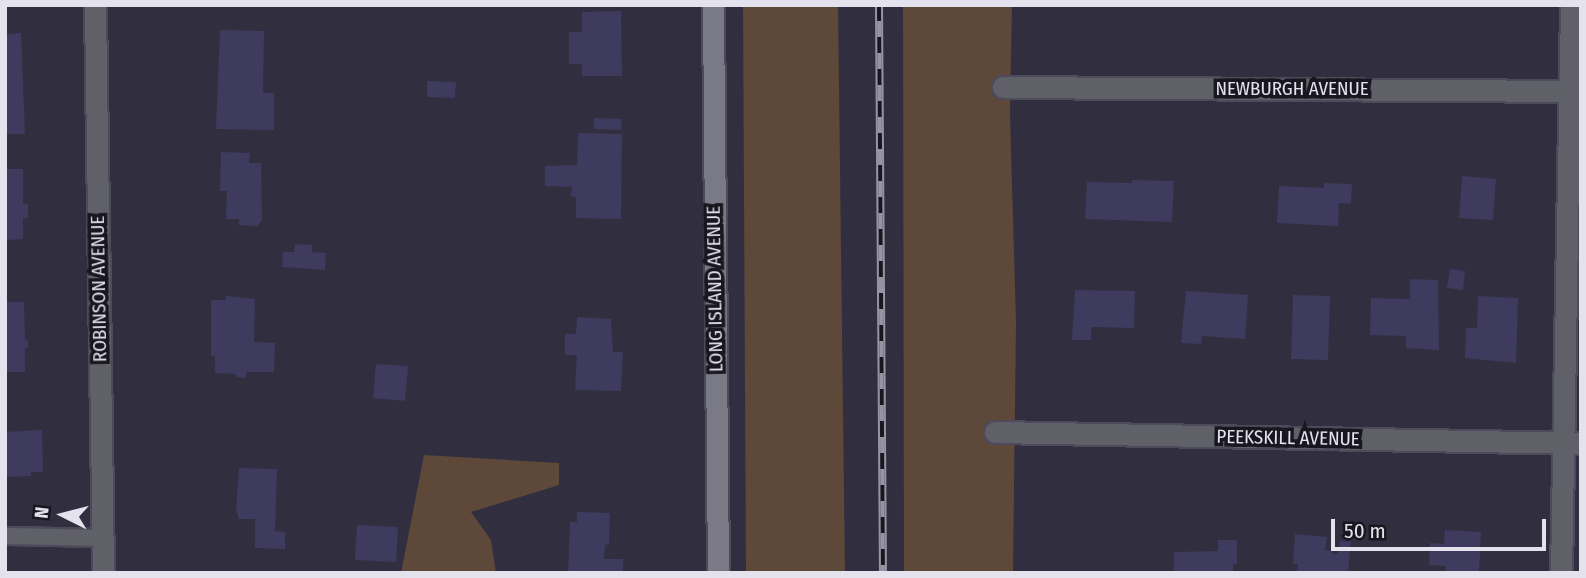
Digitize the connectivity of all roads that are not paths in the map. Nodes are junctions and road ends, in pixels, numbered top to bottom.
1 (95, 5) edge
2 (713, 5) edge
3 (1571, 5) edge
4 (1003, 87) dead end
5 (1575, 91) edge
6 (995, 432) dead end
7 (1572, 443) edge
8 (5, 536) edge
9 (103, 538) junction
10 (103, 573) edge
11 (718, 573) edge
12 (1561, 573) edge

1 - 9 street, ROBINSON AVENUE
2 - 11 street, LONG ISLAND AVENUE
3 - 5 street
4 - 5 street, NEWBURGH AVENUE
5 - 7 street
6 - 7 street, PEEKSKILL AVENUE
7 - 12 street
8 - 9 lane
9 - 10 street, ROBINSON AVENUE

